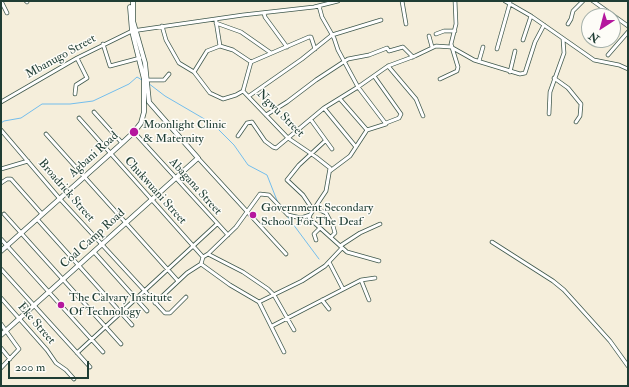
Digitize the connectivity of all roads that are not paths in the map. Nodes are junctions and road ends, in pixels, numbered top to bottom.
1 (1, 1) edge
2 (132, 1) edge
3 (338, 1) edge
4 (402, 1) edge
5 (455, 1) edge
6 (506, 1) edge
7 (583, 1) edge
8 (593, 1) edge
9 (510, 3) junction
10 (319, 6) junction
11 (6, 12) dead end
12 (264, 12) junction
13 (531, 16) junction
14 (381, 20) dead end
15 (216, 21) junction
16 (406, 24) dead end
17 (568, 24) dead end
18 (544, 25) junction
19 (162, 26) junction
20 (628, 26) edge
21 (134, 31) junction
22 (455, 31) junction
23 (628, 32) edge
24 (436, 34) dead end
25 (332, 35) junction
26 (429, 36) dead end
27 (563, 39) junction
28 (523, 40) dead end
29 (103, 44) junction
30 (220, 46) junction
31 (287, 47) junction
32 (432, 47) junction
33 (451, 47) junction
34 (483, 47) dead end
35 (315, 49) junction
36 (497, 49) dead end
37 (515, 51) dead end
38 (271, 53) junction
39 (608, 54) dead end
40 (413, 57) junction
41 (76, 58) junction
42 (140, 58) junction
43 (344, 61) junction
44 (251, 62) junction
45 (479, 62) junction
46 (388, 66) junction
47 (628, 69) edge
48 (194, 72) junction
49 (510, 72) junction
50 (169, 74) dead end
51 (374, 76) junction
52 (554, 78) junction
53 (440, 79) dead end
54 (145, 81) junction
55 (358, 87) junction
56 (243, 91) junction
57 (75, 94) dead end
58 (249, 96) junction
59 (340, 99) junction
60 (1, 102) edge
61 (144, 104) junction
62 (150, 104) junction
63 (324, 108) junction
64 (94, 112) dead end
65 (549, 114) dead end
66 (266, 115) junction
67 (423, 116) dead end
68 (79, 118) dead end
69 (311, 120) junction
70 (576, 122) dead end
71 (386, 123) junction
72 (1, 130) edge
73 (366, 130) junction
74 (134, 132) junction
75 (46, 134) dead end
76 (238, 136) dead end
77 (288, 138) junction
78 (325, 141) junction
79 (122, 143) junction
80 (356, 147) junction
81 (332, 149) dead end
82 (311, 153) junction
83 (110, 154) junction
84 (198, 158) junction
85 (28, 161) junction
86 (1, 169) edge
87 (330, 171) junction
88 (85, 176) junction
89 (176, 178) junction
90 (1, 182) edge
91 (60, 199) junction
92 (151, 200) junction
93 (314, 209) junction
94 (248, 211) junction
95 (4, 214) dead end
96 (42, 214) junction
97 (310, 215) junction
98 (37, 219) junction
99 (127, 222) junction
100 (217, 224) junction
101 (380, 224) dead end
102 (320, 228) junction
103 (21, 233) junction
104 (228, 235) junction
105 (331, 238) junction
106 (1, 239) edge
107 (316, 240) dead end
108 (492, 242) dead end
109 (102, 245) junction
110 (7, 246) junction
111 (193, 246) junction
112 (341, 247) junction
113 (1, 251) edge
114 (94, 252) junction
115 (208, 254) junction
116 (286, 254) dead end
117 (203, 257) junction
118 (379, 261) dead end
119 (329, 262) junction
120 (202, 264) junction
121 (79, 265) junction
122 (1, 269) edge
123 (168, 270) junction
124 (375, 278) dead end
125 (64, 279) junction
126 (361, 280) junction
127 (178, 281) junction
128 (343, 289) junction
129 (144, 291) junction
130 (50, 292) junction
131 (274, 295) junction
132 (186, 297) dead end
133 (1, 298) edge
134 (136, 299) junction
135 (322, 300) junction
136 (370, 300) dead end
137 (259, 302) junction
138 (155, 303) junction
139 (35, 305) junction
140 (329, 309) dead end
141 (147, 311) dead end
142 (121, 312) junction
143 (20, 318) junction
144 (287, 319) junction
145 (1, 324) edge
146 (132, 325) dead end
147 (272, 326) junction
148 (106, 327) junction
149 (7, 330) junction
150 (294, 330) dead end
151 (1, 335) edge
152 (92, 339) junction
153 (121, 344) dead end
154 (1, 348) edge
155 (103, 352) dead end
156 (284, 352) dead end
157 (77, 353) junction
158 (10, 359) junction
159 (628, 366) edge
160 (90, 367) dead end
161 (1, 368) edge
162 (74, 379) dead end

1 - 11 street
2 - 21 main road, Agbani Road
3 - 10 street, Mbanugo Street
4 - 16 street
5 - 22 street
6 - 9 street
7 - 17 street
8 - 20 street
9 - 13 street
9 - 36 street
10 - 12 street, Mbanugo Street
10 - 25 street
12 - 15 street, Mbanugo Street
12 - 31 street
13 - 18 street
13 - 28 street
14 - 25 street
15 - 19 street, Mbanugo Street
15 - 30 street
15 - 38 street
18 - 27 street
18 - 49 street
19 - 21 street, Mbanugo Street
19 - 48 street
21 - 29 street, Mbanugo Street
21 - 42 main road, Agbani Road
21 - 54 main road, Agbani Road
22 - 24 street
22 - 33 street
23 - 39 street
25 - 35 street
25 - 43 street
26 - 32 street
27 - 47 street
27 - 52 street
29 - 41 street, Mbanugo Street
29 - 42 street
30 - 44 street
30 - 48 street
31 - 35 street
31 - 38 street
32 - 33 street
32 - 40 street
33 - 45 street
33 - 53 street
34 - 45 street
35 - 58 street
37 - 49 street
38 - 44 street
40 - 43 street
40 - 46 street
41 - 57 street
41 - 60 street, Mbanugo Street
42 - 54 main road, Agbani Road
43 - 55 street
43 - 66 street
44 - 56 street
45 - 49 street
46 - 51 street
46 - 67 street
48 - 56 street
50 - 54 street
51 - 55 street
51 - 71 street
52 - 65 street
52 - 70 street
54 - 61 main road, Agbani Road
54 - 62 main road, Agbani Road
55 - 59 street
55 - 71 street
56 - 58 street, Ngwu Street
58 - 66 street, Ngwu Street
59 - 63 street
59 - 73 street
61 - 62 main road
61 - 74 main road, Agbani Road
62 - 84 main road
63 - 69 street
63 - 80 street
64 - 79 street
66 - 77 street, Ngwu Street
68 - 83 street, Chukwuani Street
69 - 77 street
69 - 78 street
71 - 73 street
72 - 85 street, Broadrick Street
73 - 80 street
74 - 79 main road, Agbani Road
74 - 89 street, Abagana Street
75 - 88 street
76 - 77 street
77 - 82 street, Ngwu Street
78 - 81 street
78 - 82 street
79 - 83 main road, Agbani Road
80 - 87 street
82 - 87 street, Ngwu Street
82 - 93 street
83 - 88 main road, Agbani Road
83 - 92 street, Chukwuani Street
84 - 89 main road, Coal Camp Road
84 - 94 street
85 - 86 street
85 - 91 street, Broadrick Street
87 - 93 street
88 - 91 main road, Agbani Road
88 - 99 street
89 - 92 main road, Coal Camp Road
89 - 100 street, Abagana Street
90 - 96 street
91 - 96 main road, Agbani Road
91 - 109 street, Broadrick Street
92 - 99 main road, Coal Camp Road
92 - 111 street, Chukwuani Street
93 - 97 street
93 - 105 street
94 - 97 street
94 - 104 street
94 - 116 street
95 - 103 street
96 - 98 main road, Agbani Road
97 - 102 street
98 - 103 main road, Agbani Road
98 - 121 street
99 - 109 main road, Coal Camp Road
99 - 123 street
100 - 104 street, Abagana Street
100 - 111 street
101 - 112 street
102 - 105 street
102 - 107 street
103 - 110 main road, Agbani Road
103 - 125 street
104 - 115 street
105 - 112 street
106 - 110 street
108 - 159 street
109 - 114 main road, Coal Camp Road
109 - 129 street, Broadrick Street
110 - 113 main road, Agbani Road
110 - 130 street
111 - 117 street, Chukwuani Street
111 - 123 street
112 - 118 street
112 - 119 street
114 - 121 main road, Coal Camp Road
114 - 134 street
115 - 117 street
115 - 131 street
117 - 120 street
119 - 128 street
119 - 131 street
120 - 127 street
120 - 137 street
121 - 125 main road, Coal Camp Road
121 - 142 street
122 - 139 street
123 - 127 street
123 - 129 street
124 - 126 street
125 - 130 main road, Coal Camp Road
125 - 148 street
126 - 128 street
126 - 136 street
127 - 138 street
128 - 135 street
129 - 134 street
129 - 138 street, Broadrick Street
130 - 139 main road, Coal Camp Road
130 - 152 street
131 - 137 street
131 - 144 street
132 - 138 street, Broadrick Street
133 - 143 street, Eke Street
134 - 141 street
134 - 142 street
135 - 140 street
135 - 144 street
137 - 147 street
139 - 143 main road, Coal Camp Road
139 - 157 street
142 - 146 street
142 - 148 street
143 - 149 main road, Coal Camp Road
143 - 162 street, Eke Street
144 - 147 street
144 - 150 street
145 - 149 street
147 - 156 street
148 - 152 street
148 - 153 street
149 - 151 main road, Coal Camp Road
149 - 158 street
152 - 155 street
152 - 157 street
154 - 158 street
157 - 160 street
158 - 161 street

